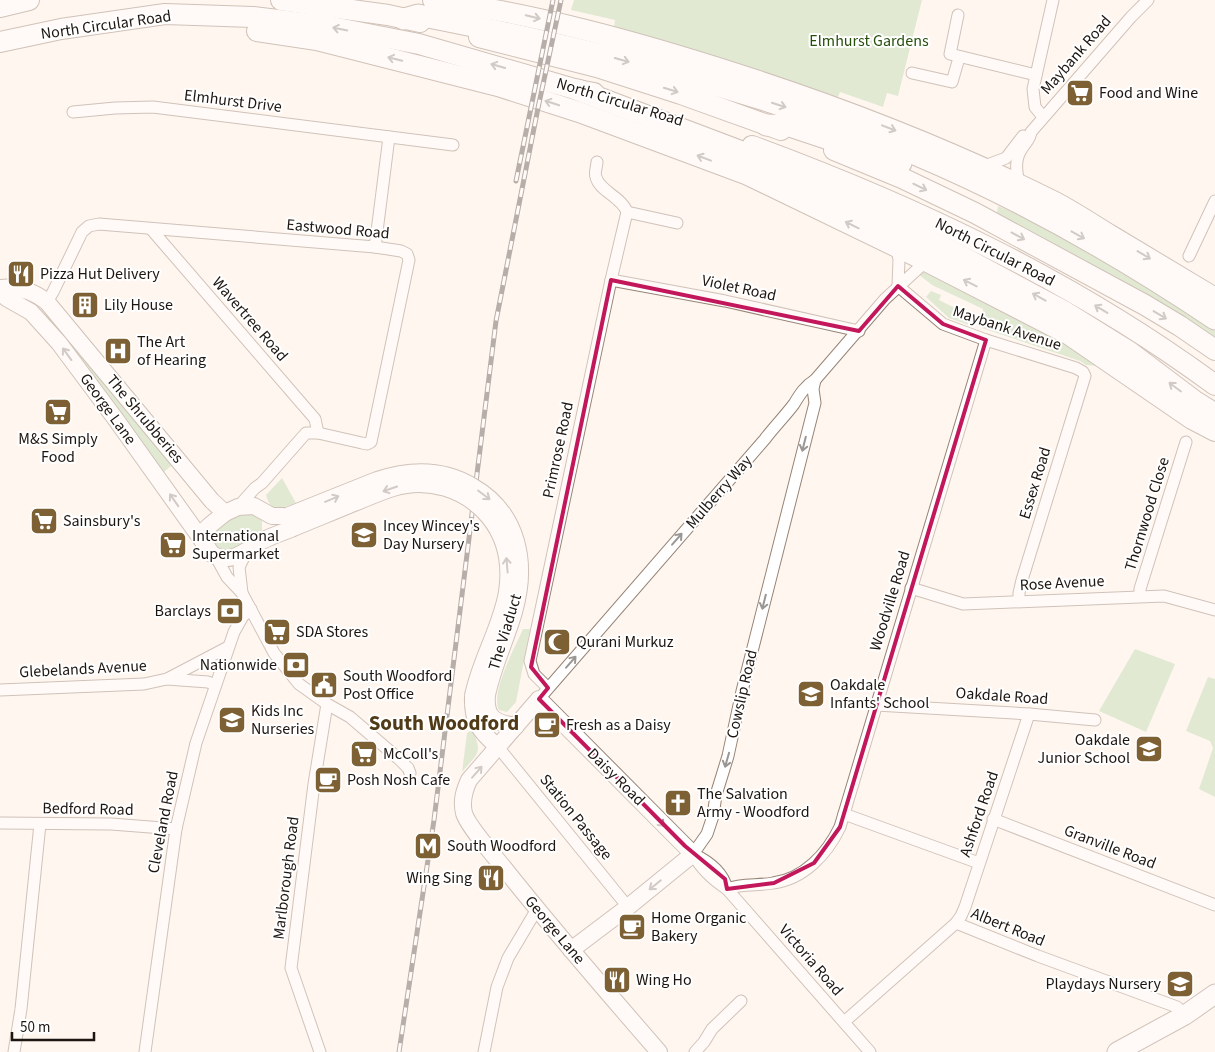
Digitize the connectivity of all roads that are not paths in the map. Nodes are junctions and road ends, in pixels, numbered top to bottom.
1 (29, 0) edge
2 (281, 0) edge
3 (433, 0) edge
4 (1053, 0) edge
5 (1148, 0) edge
6 (0, 7) edge
7 (958, 15) dead end
8 (404, 18) junction
9 (118, 22) junction
10 (0, 42) edge
11 (959, 58) junction
12 (912, 73) dead end
13 (1036, 75) junction
14 (578, 90) junction
15 (73, 112) dead end
16 (1043, 117) junction
17 (766, 125) junction
18 (1031, 132) junction
19 (389, 136) junction
20 (452, 145) dead end
21 (597, 162) dead end
22 (982, 167) junction
23 (1019, 185) junction
24 (1215, 201) edge
25 (1035, 211) junction
26 (627, 212) junction
27 (677, 223) dead end
28 (151, 229) junction
29 (896, 246) junction
30 (375, 247) junction
31 (1189, 256) dead end
32 (928, 262) junction
33 (611, 280) junction
34 (898, 286) junction
35 (0, 288) edge
36 (0, 293) edge
37 (1215, 298) edge
38 (47, 302) junction
39 (36, 317) junction
40 (1215, 319) edge
41 (859, 331) junction
42 (986, 340) junction
43 (1215, 350) edge
44 (1085, 376) joint
45 (815, 380) junction
46 (1208, 380) edge
47 (794, 403) junction
48 (812, 414) junction
49 (1215, 414) edge
50 (1215, 431) edge
51 (318, 433) junction
52 (1186, 442) dead end
53 (1196, 449) dead end
54 (1182, 455) junction
55 (182, 464) junction
56 (160, 481) junction
57 (262, 483) junction
58 (231, 510) junction
59 (262, 511) junction
60 (289, 523) junction
61 (202, 540) junction
62 (261, 542) junction
63 (247, 551) junction
64 (216, 557) junction
65 (911, 588) junction
66 (242, 593) junction
67 (1140, 596) junction
68 (1020, 601) junction
69 (251, 609) junction
70 (1215, 610) edge
71 (228, 647) junction
72 (168, 680) junction
73 (215, 685) junction
74 (0, 690) edge
75 (544, 694) junction
76 (480, 696) junction
77 (327, 704) junction
78 (876, 704) junction
79 (1029, 714) junction
80 (1095, 720) dead end
81 (516, 726) junction
82 (498, 747) junction
83 (410, 773) dead end
84 (844, 814) junction
85 (993, 819) junction
86 (0, 822) edge
87 (40, 824) junction
88 (176, 829) junction
89 (693, 854) junction
90 (979, 863) junction
91 (727, 889) junction
92 (1215, 905) edge
93 (628, 907) junction
94 (537, 909) junction
95 (956, 924) junction
96 (570, 950) junction
97 (1215, 994) edge
98 (742, 1001) dead end
99 (1185, 1015) junction
100 (844, 1022) junction
101 (14, 1052) edge
102 (146, 1052) edge
103 (320, 1052) edge
104 (484, 1052) edge
105 (659, 1052) edge
106 (695, 1052) edge
107 (870, 1052) edge
108 (1116, 1052) edge

1 - 6 highway
2 - 8 highway, North Circular Road
3 -> 22 highway
4 - 13 street
5 - 16 street, Maybank Road
7 - 11 street
8 -> 17 highway, North Circular Road
8 -> 25 highway
9 - 10 highway, North Circular Road
14 -> 9 highway, North Circular Road
29 -> 9 highway
11 - 12 street
11 - 13 street
13 - 16 street
46 -> 14 highway, North Circular Road
49 -> 14 highway
15 - 19 street, Elmhurst Drive
16 - 18 street, Maybank Road
17 - 25 highway
17 -> 43 highway, North Circular Road
18 - 22 street, Maybank Road
18 - 23 street, Maybank Road
19 - 20 street, Elmhurst Drive
19 - 30 street
21 - 26 street
22 - 23 highway
23 -> 37 highway
24 - 31 street
25 -> 40 highway
26 - 27 street
26 - 33 street, Primrose Road
28 - 30 street, Eastwood Road
28 - 38 street, Eastwood Road
28 - 51 street, Wavertree Road
29 - 32 highway
29 - 34 street
30 - 51 street, Eastwood Road
32 - 34 street, Mulberry Way
50 -> 32 highway
33 - 41 street, Violet Road
33 - 75 street, Primrose Road
34 - 41 street, Mulberry Way
34 - 42 street, Maybank Avenue
35 - 38 main road
36 - 39 main road, George Lane
38 - 39 main road
38 - 55 main road, The Shrubberies
56 -> 39 main road, George Lane
41 - 45 street, Mulberry Way
42 - 44 street, Maybank Avenue
42 - 65 street, Woodville Road
44 - 68 street, Essex Road
45 - 47 street, Mulberry Way
45 - 48 street, Cowslip Road
47 - 48 street
75 -> 47 street, Mulberry Way
48 -> 89 street, Cowslip Road
51 - 57 street
52 - 54 street, Thornwood Close
53 - 54 street
54 - 67 street, Thornwood Close
55 - 56 main road
55 - 58 main road, The Shrubberies
61 -> 56 main road, George Lane
57 - 58 street
57 - 59 street
58 - 59 main road
58 - 61 main road
59 - 60 main road, The Viaduct
59 - 62 main road
60 - 62 main road, The Viaduct
60 - 76 main road, The Viaduct, bridge
61 - 64 main road
62 - 63 main road
63 - 64 main road
63 - 66 street
64 - 66 street
65 - 68 street, Rose Avenue
65 - 78 street, Woodville Road
66 - 69 street
67 - 68 street, Rose Avenue
67 - 70 street, Rose Avenue
69 - 71 street, Cleveland Road
69 - 77 street
71 - 72 street, Glebelands Avenue
71 - 73 street, Cleveland Road
72 - 73 street, Glebelands Avenue
72 - 74 street, Glebelands Avenue
73 - 88 street, Cleveland Road
75 - 81 main road
75 -> 89 main road, Daisy Road
76 - 81 main road
76 - 82 main road, The Viaduct
77 - 83 street
77 - 103 street, Marlborough Road
78 - 79 street, Oakdale Road
78 - 84 street, Woodville Road
79 - 80 street, Oakdale Road
79 - 85 street, Ashford Road
81 - 82 main road
82 - 93 street, Station Passage
94 -> 82 main road, George Lane
84 - 90 street
84 - 91 street, Woodville Road
85 - 90 street, Ashford Road
85 - 92 street, Granville Road
86 - 87 street, Bedford Road
87 - 88 street, Bedford Road
87 - 101 street
88 - 102 street, Cleveland Road
89 - 91 street, Victoria Road
89 -> 93 main road, Cowslip Road
90 - 95 street, Ashford Road
91 - 100 street, Victoria Road
93 - 96 main road, Cowslip Road
94 - 96 main road, George Lane
94 - 104 street
95 - 99 street, Albert Road
95 - 100 street, Albert Road
96 - 105 main road, George Lane
97 - 99 main road
98 - 106 street
99 - 108 main road
100 - 107 street, Victoria Road

